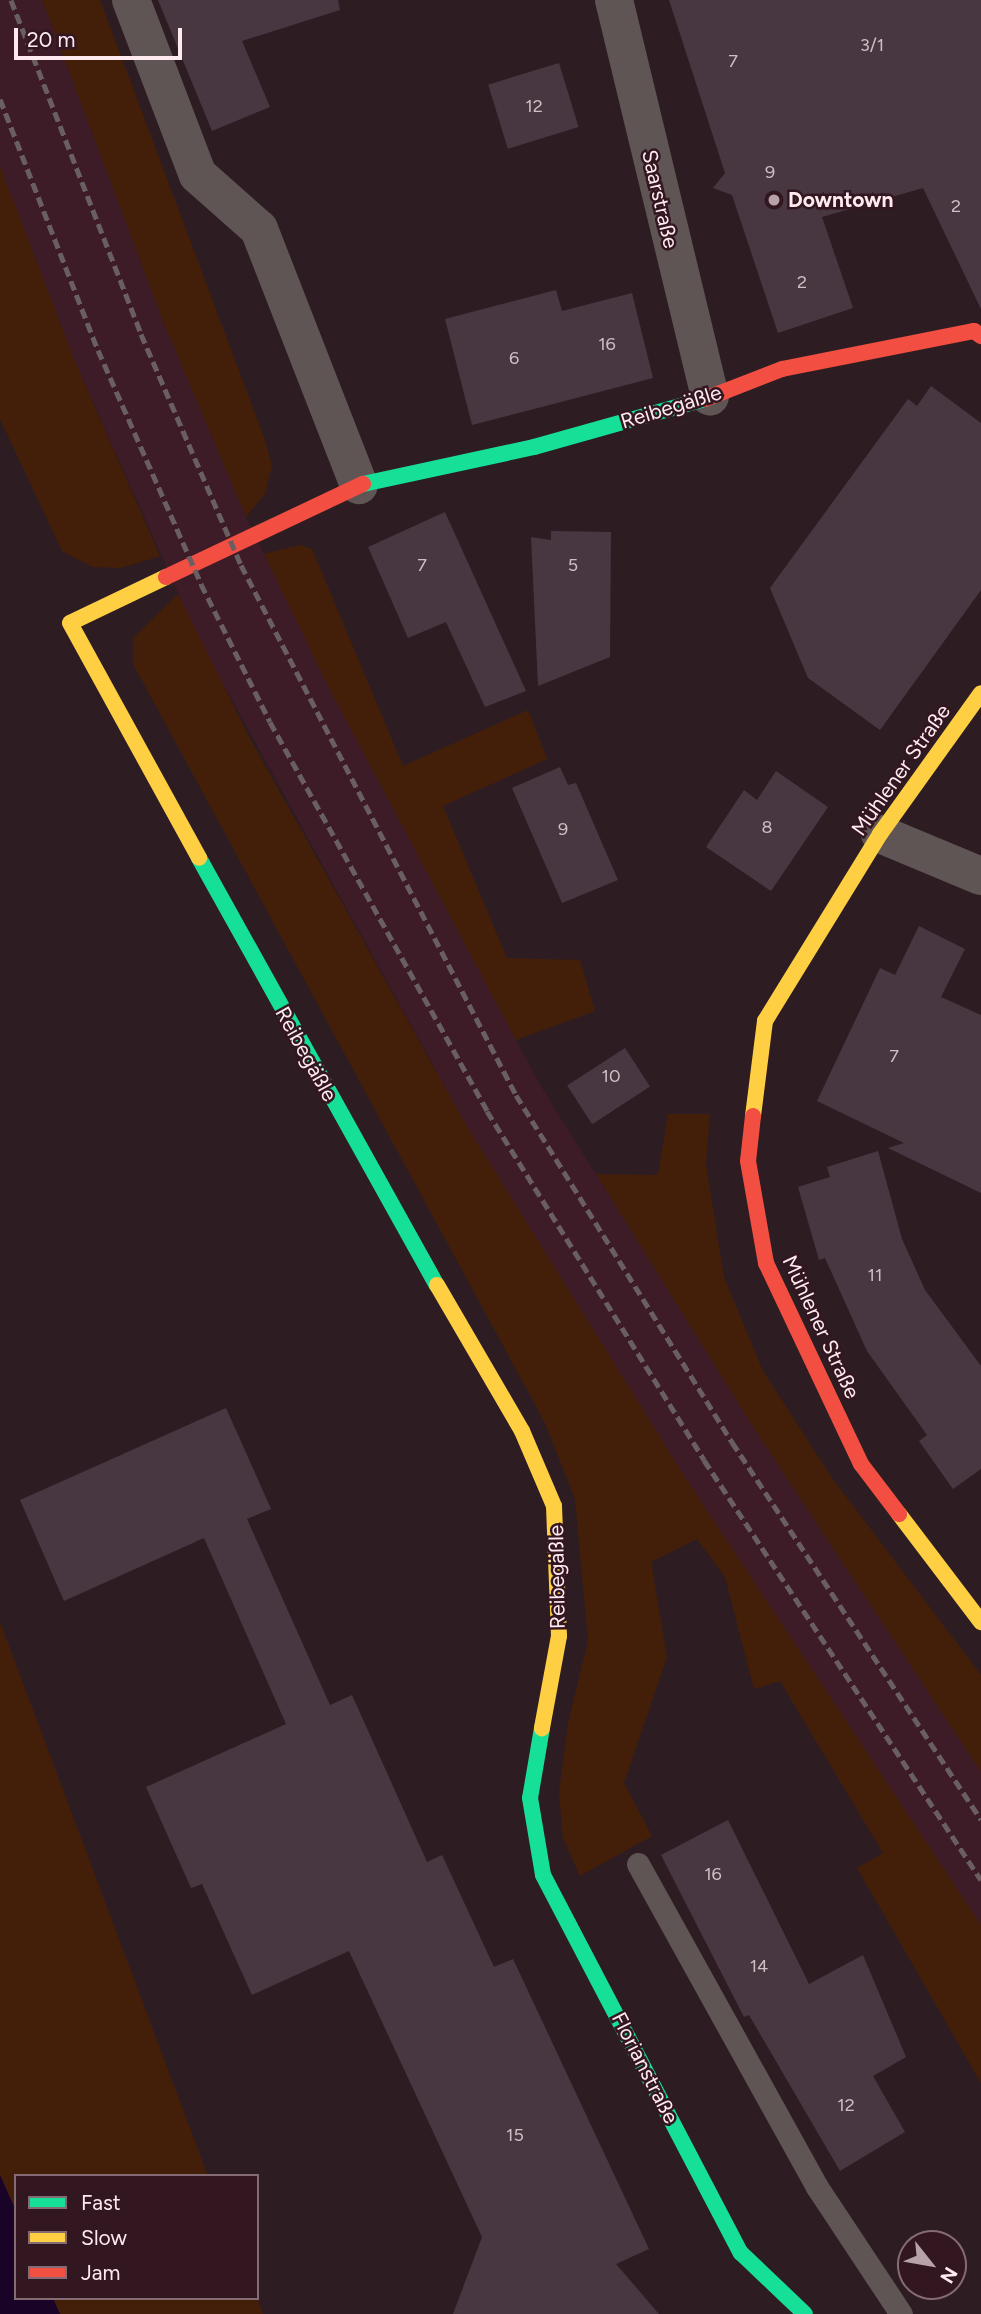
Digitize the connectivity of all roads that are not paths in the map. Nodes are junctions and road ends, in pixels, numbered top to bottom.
1 (131, 0) edge
2 (614, 0) edge
3 (981, 337) edge
4 (710, 397) junction
5 (359, 485) junction
6 (981, 693) edge
7 (880, 834) junction
8 (981, 876) edge
9 (981, 1622) edge
10 (530, 1798) joint
11 (638, 1864) dead end
12 (805, 2314) edge
13 (901, 2314) edge

1 - 5 street
2 - 4 street, Saarstraße
3 - 4 street, Reibegäßle
4 - 5 street, Reibegäßle
5 - 10 street, Reibegäßle
6 - 7 street, Mühlener Straße
7 - 8 street
7 - 9 street, Mühlener Straße
10 - 12 street, Florianstraße
11 - 13 lane

